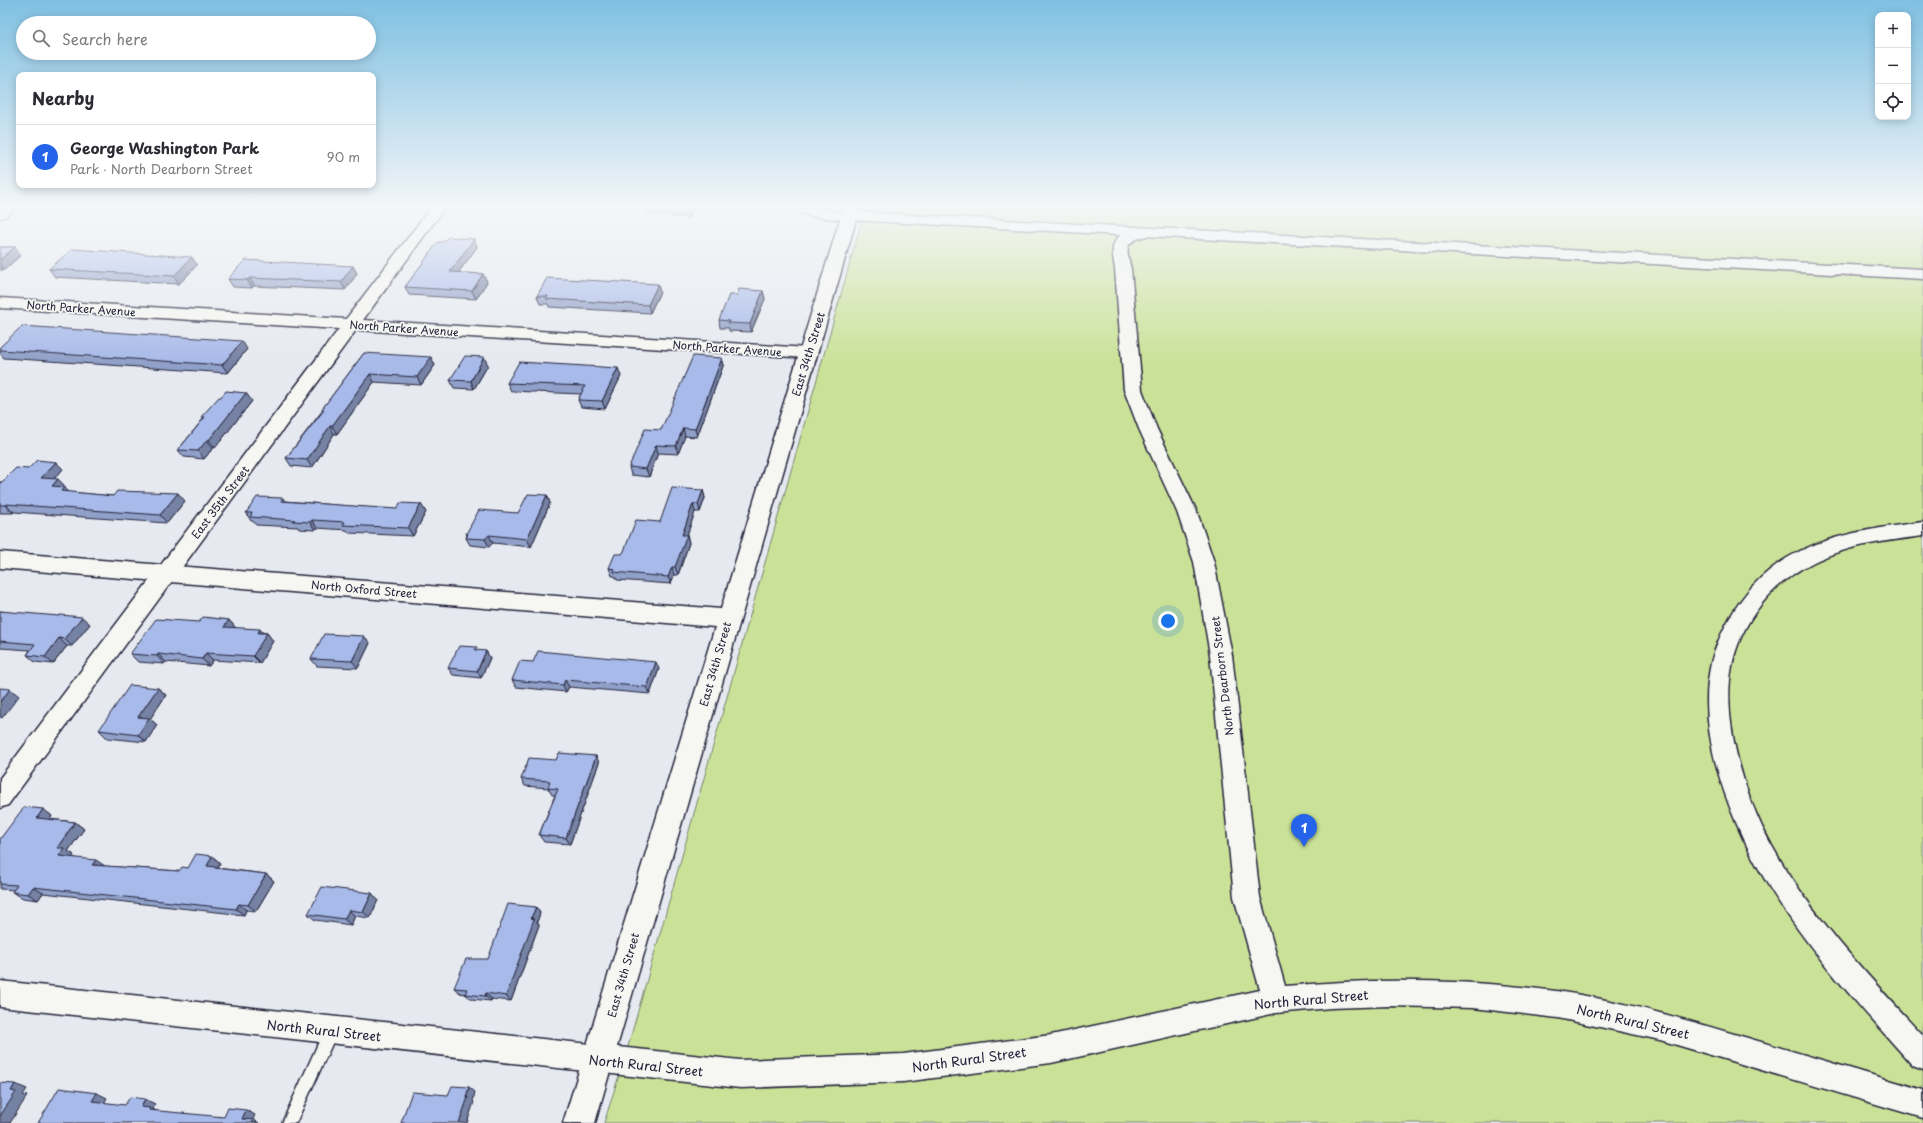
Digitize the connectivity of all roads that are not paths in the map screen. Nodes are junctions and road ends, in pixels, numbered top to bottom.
1 (400, 258) edge
2 (836, 258) edge
3 (1120, 258) edge
4 (1626, 258) edge
5 (1923, 274) edge
6 (0, 302) edge
7 (351, 324) junction
8 (808, 353) junction
9 (1923, 529) edge
10 (0, 560) edge
11 (167, 573) junction
12 (728, 619) junction
13 (0, 797) edge
14 (0, 994) edge
15 (1276, 1000) junction
16 (330, 1031) junction
17 (1923, 1056) edge
18 (598, 1060) junction
19 (1923, 1104) edge
20 (289, 1123) edge
21 (579, 1123) edge

1 - 7 street, East 35th Street
2 - 8 main road, East 34th Street
3 - 15 street, North Dearborn Street
4 - 5 street, North Dearborn Street
6 - 7 street, North Parker Avenue
7 - 8 street, North Parker Avenue
7 - 11 street, East 35th Street
8 - 12 main road, East 34th Street
9 - 17 street
10 - 11 main road, North Oxford Street
11 - 12 main road, North Oxford Street
11 - 13 street, East 35th Street
12 - 18 main road, East 34th Street
14 - 16 street, North Rural Street
15 - 18 street, North Rural Street
15 - 19 street, North Rural Street
16 - 18 street, North Rural Street
16 - 20 lane
18 - 21 main road, East 34th Street

